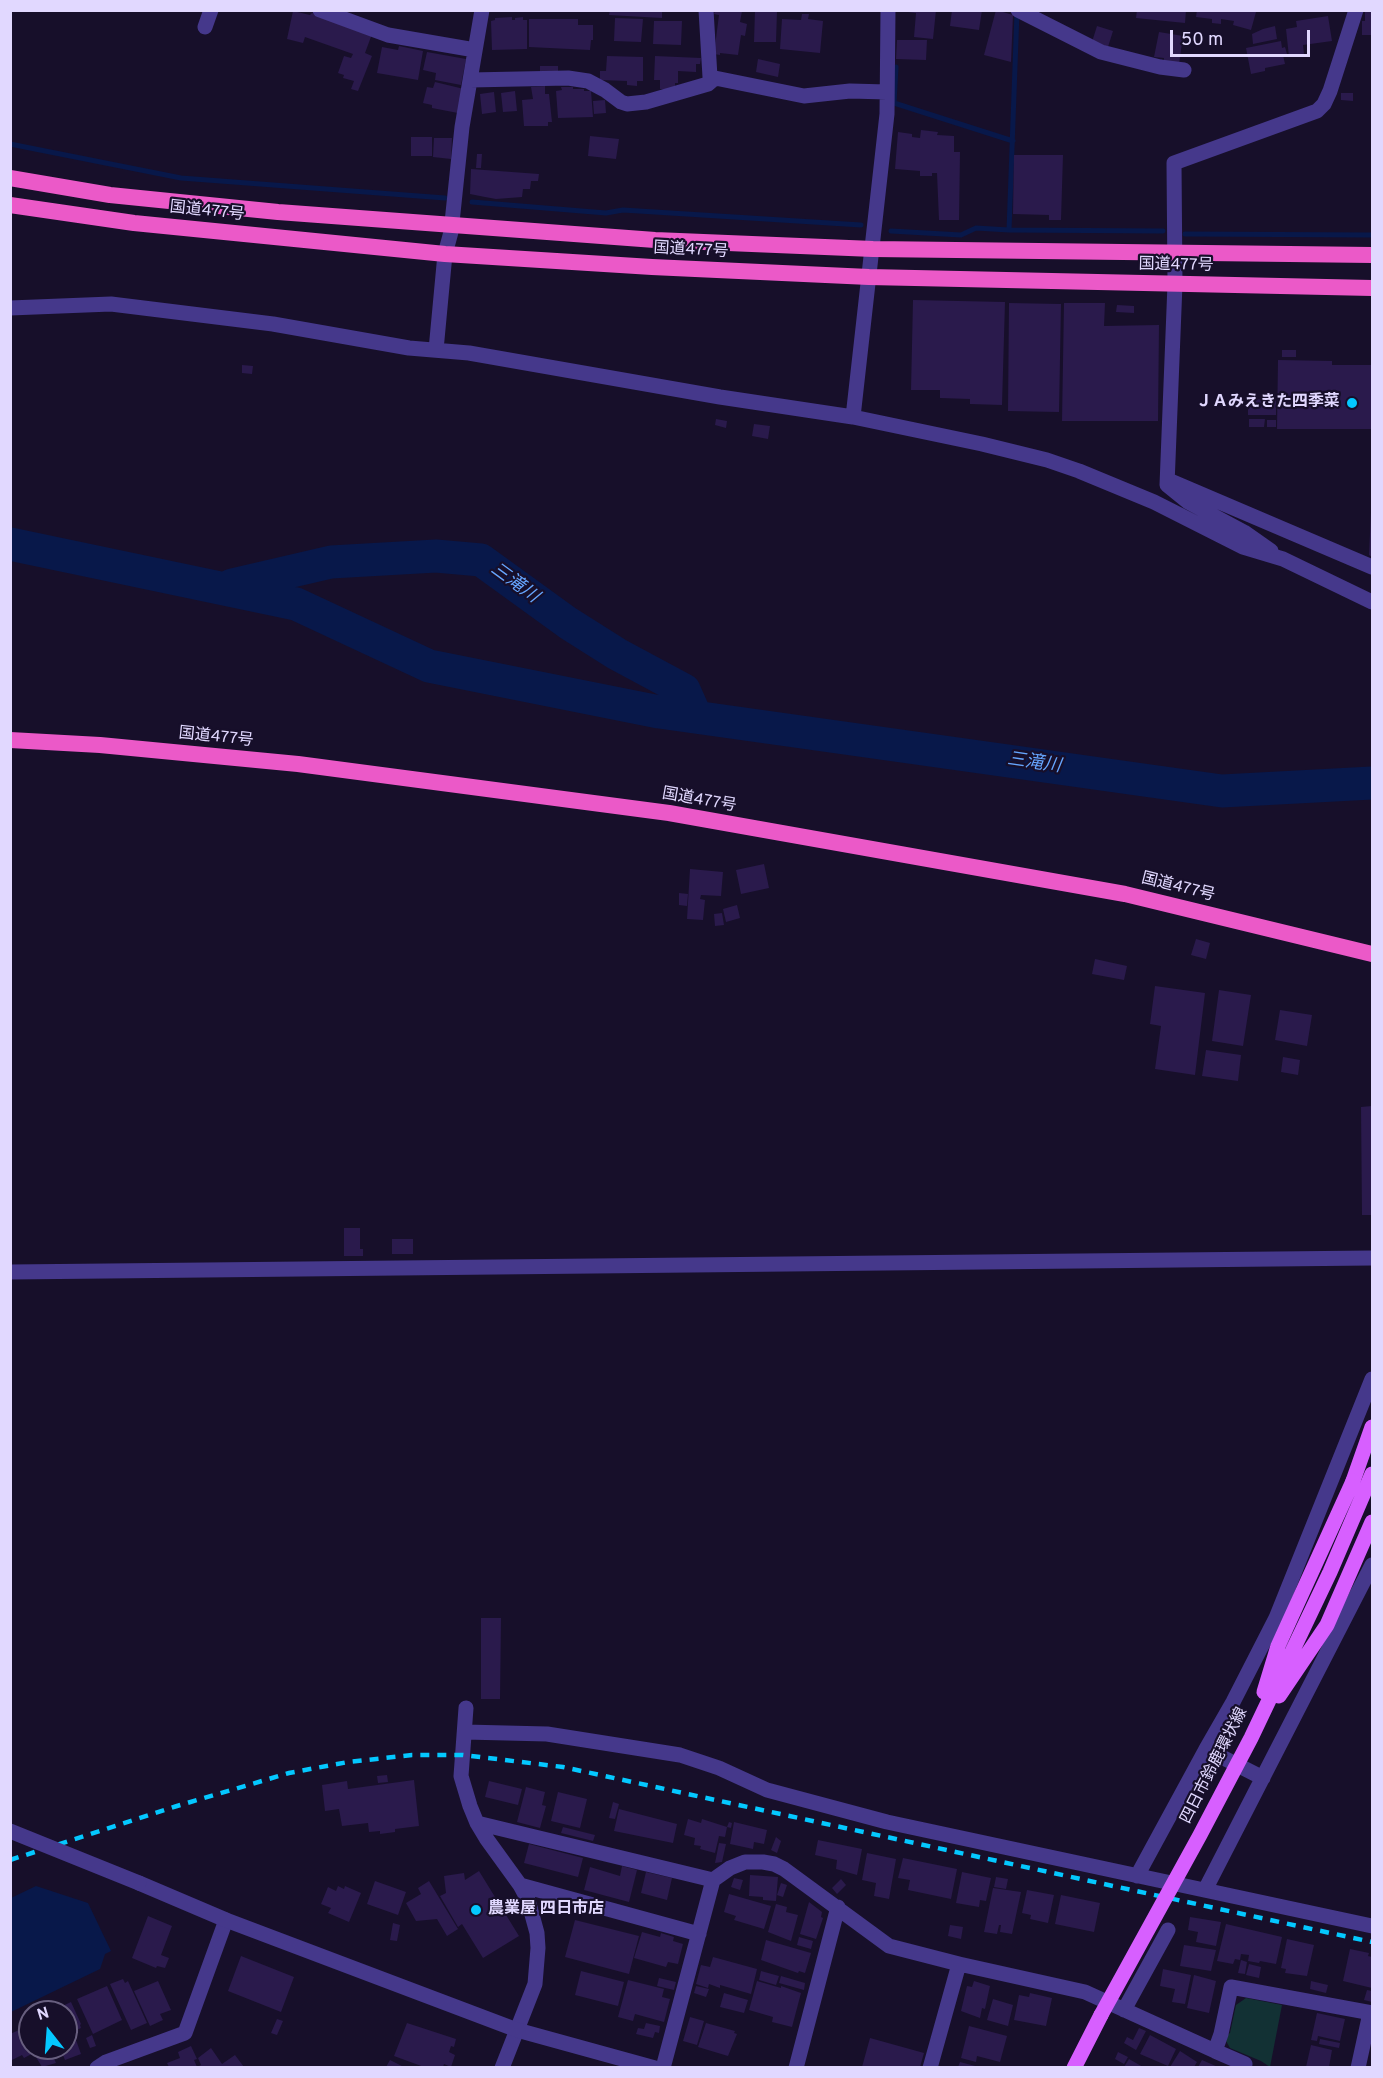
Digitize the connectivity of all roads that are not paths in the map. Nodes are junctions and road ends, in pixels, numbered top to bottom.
1 (211, 10) edge
2 (320, 10) edge
3 (482, 10) edge
4 (706, 10) edge
5 (888, 10) edge
6 (1356, 10) edge
7 (1020, 11) edge
8 (205, 27) dead end
9 (475, 50) junction
10 (1184, 70) dead end
11 (716, 78) junction
12 (470, 80) junction
13 (887, 93) junction
14 (10, 178) edge
15 (10, 205) edge
16 (452, 226) junction
17 (873, 249) junction
18 (1174, 253) junction
19 (446, 254) junction
20 (1372, 255) edge
21 (869, 277) junction
22 (1174, 285) junction
23 (1372, 288) edge
24 (10, 308) edge
25 (436, 350) junction
26 (853, 417) junction
27 (1166, 479) junction
28 (1283, 559) junction
29 (1372, 567) edge
30 (1372, 602) edge
31 (10, 740) edge
32 (1372, 954) edge
33 (1372, 1258) edge
34 (10, 1272) edge
35 (1372, 1379) edge
36 (1372, 1427) edge
37 (1372, 1474) edge
38 (1372, 1522) edge
39 (1372, 1565) edge
40 (1367, 1588) edge
41 (1288, 1589) junction
42 (466, 1708) dead end
43 (465, 1732) junction
44 (1251, 1738) junction
45 (1206, 1749) junction
46 (1263, 1778) junction
47 (477, 1823) junction
48 (10, 1831) edge
49 (1137, 1876) junction
50 (713, 1880) junction
51 (520, 1885) junction
52 (1205, 1890) junction
53 (838, 1907) junction
54 (226, 1920) junction
55 (1372, 1926) edge
56 (1168, 1930) dead end
57 (699, 1934) junction
58 (959, 1964) junction
59 (1124, 2010) junction
60 (1371, 2013) edge
61 (517, 2030) junction
62 (1215, 2051) junction
63 (97, 2067) edge
64 (502, 2067) edge
65 (655, 2067) edge
66 (663, 2067) edge
67 (796, 2067) edge
68 (930, 2067) edge
69 (1074, 2067) edge
70 (1244, 2067) edge
71 (1358, 2067) edge

1 - 8 street
2 - 9 street
3 - 9 street
4 - 11 street
5 - 13 street
6 - 18 street
7 - 10 street
9 - 12 street
11 - 12 street
11 - 13 street
12 - 16 street
13 - 17 street
14 - 16 highway, 国道477号
15 - 19 highway, 国道477号
16 - 17 highway, 国道477号
16 - 19 street
17 - 18 highway, 国道477号
17 - 21 street
18 - 20 highway, 国道477号
18 - 22 street
19 - 21 highway, 国道477号
19 - 25 street
21 - 22 highway, 国道477号
21 - 26 street
22 - 23 highway, 国道477号
22 - 27 street
24 - 25 street
25 - 26 street
26 - 28 street
27 - 28 street
27 - 29 street
28 - 30 street
31 - 32 highway, 国道477号
33 - 34 street
35 - 41 street
36 - 44 main road, bridge
37 - 44 main road, 四日市鈴鹿環状線, bridge
38 - 44 main road, bridge
39 - 40 street
40 - 41 street
40 - 46 street
41 - 45 street
42 - 43 street
43 - 47 street
43 - 49 street
44 - 69 main road, 四日市鈴鹿環状線, bridge
45 - 46 street
45 - 49 street
46 - 52 street
47 - 50 street
47 - 51 street
48 - 54 street, bridge
49 - 52 street
50 - 53 street
50 - 57 street
51 - 57 street
51 - 61 street
52 - 55 street
53 - 58 street
53 - 67 street
54 - 61 street
54 - 63 street
56 - 59 street
57 - 66 street
58 - 59 street
58 - 68 street
59 - 62 street
60 - 62 street
60 - 71 street
61 - 64 street
61 - 65 street
62 - 70 street

